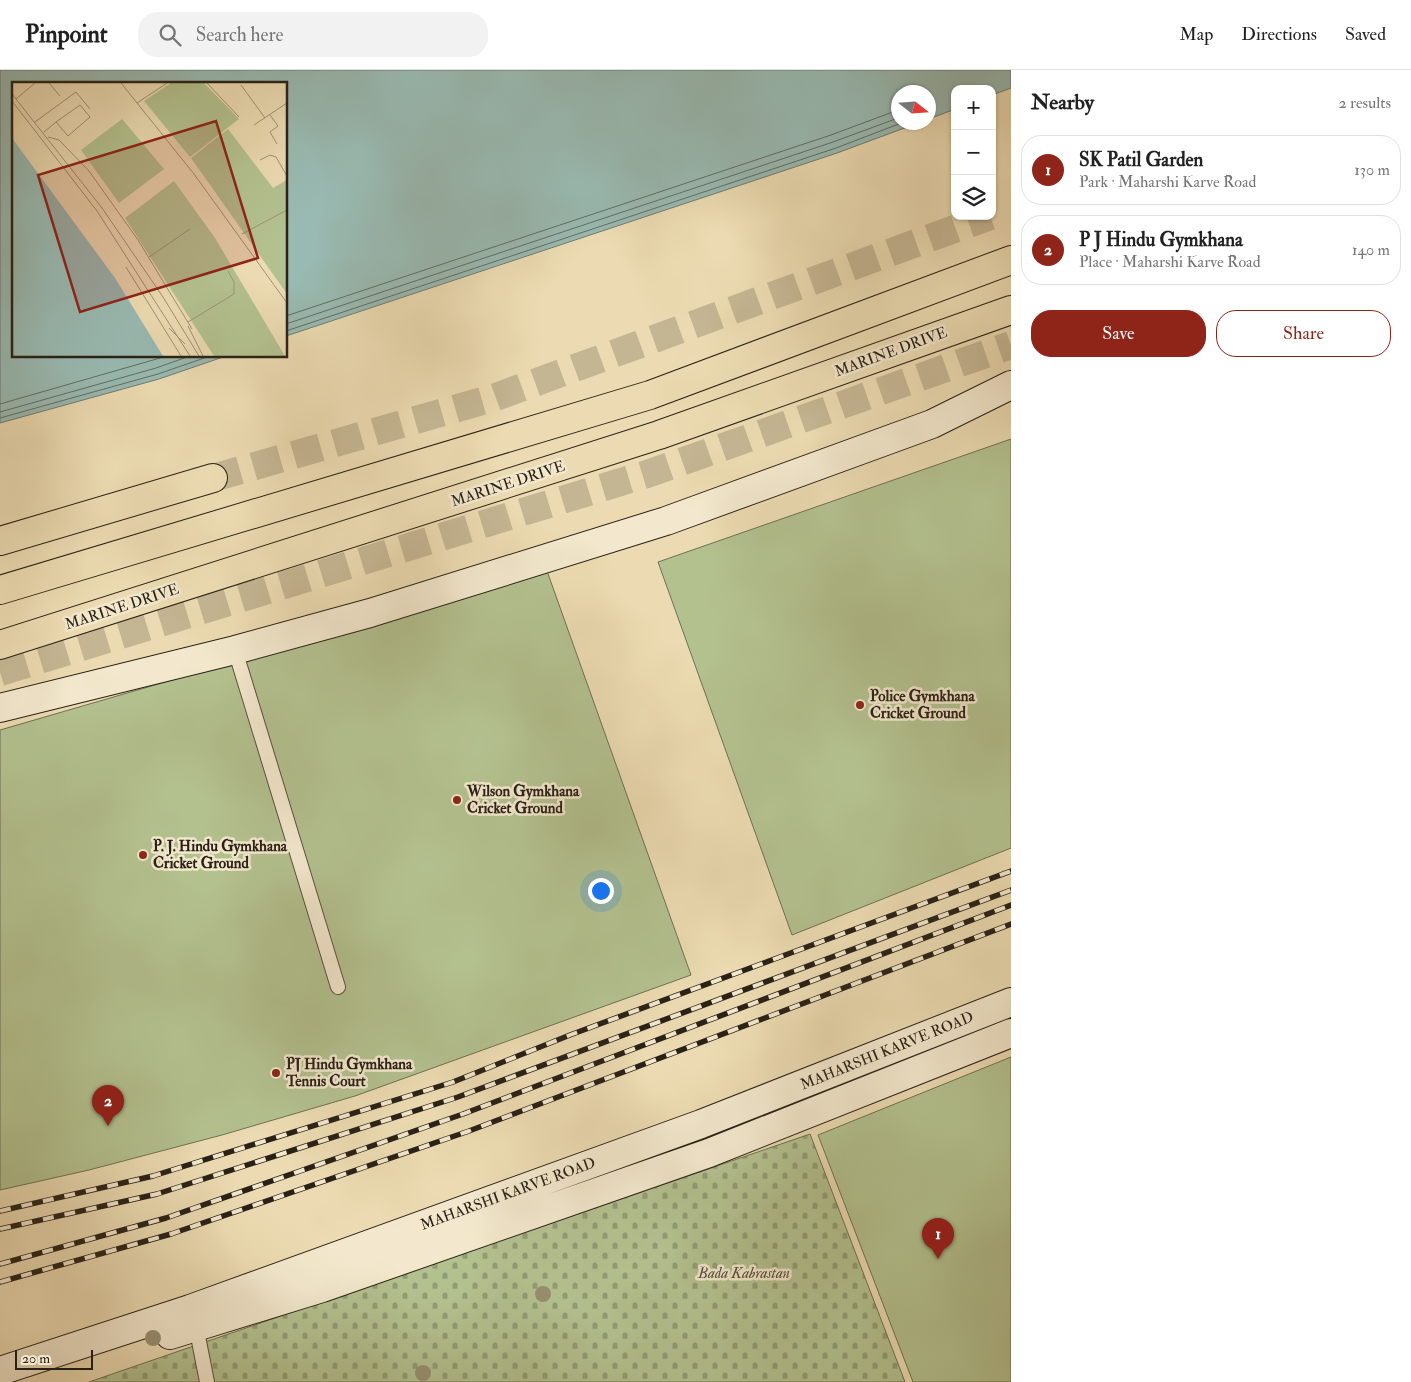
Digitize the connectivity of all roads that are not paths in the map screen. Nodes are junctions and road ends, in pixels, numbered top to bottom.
1 (1011, 260) edge
2 (1011, 310) edge
3 (1011, 384) edge
4 (213, 478) tunnel mouth
5 (0, 540) edge
6 (0, 590) edge
7 (0, 645) edge
8 (235, 650) junction
9 (0, 708) edge
10 (338, 987) dead end
11 (1011, 1002) edge
12 (1011, 1033) edge
13 (196, 1326) junction
14 (0, 1371) edge
15 (26, 1382) edge
16 (207, 1382) edge

1 - 6 main road
2 - 7 main road, MARINE DRIVE
3 - 8 main road
4 - 5 main road
8 - 9 main road
8 - 10 lane
11 - 14 main road, MAHARSHI KARVE ROAD
12 - 13 main road, MAHARSHI KARVE ROAD
13 - 15 main road, MAHARSHI KARVE ROAD
13 - 16 lane

